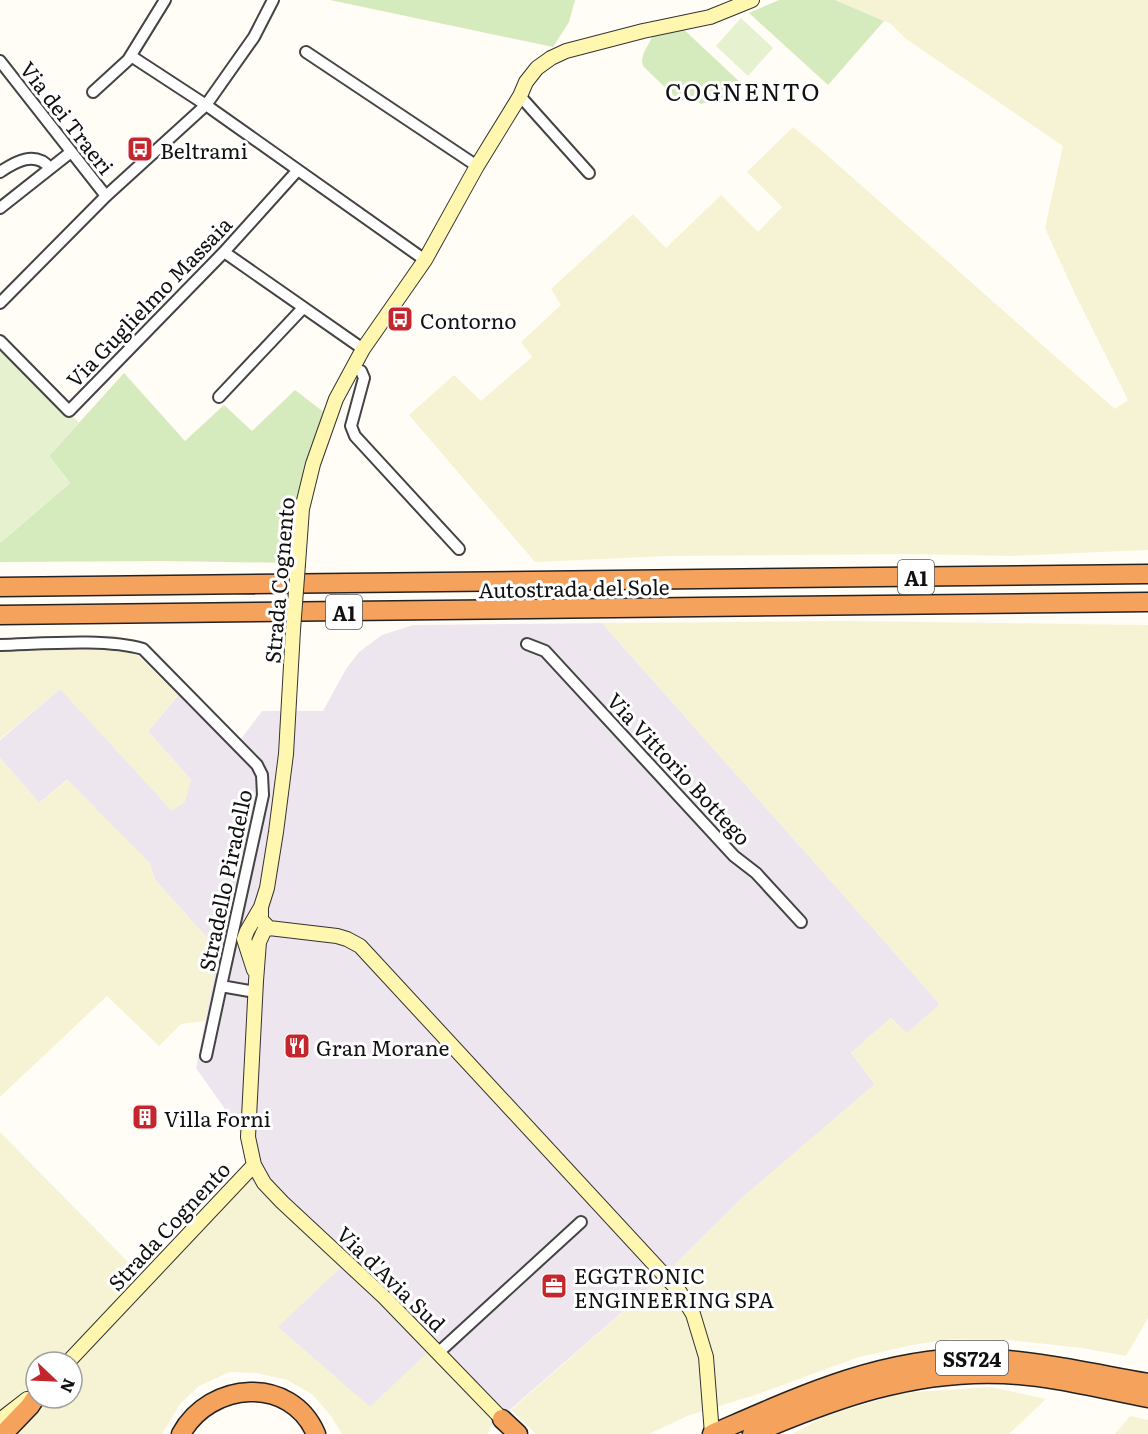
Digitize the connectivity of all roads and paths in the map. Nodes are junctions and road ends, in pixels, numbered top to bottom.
1 (165, 0) edge
2 (273, 0) edge
3 (752, 0) edge
4 (306, 52) dead end
5 (131, 56) junction
6 (0, 61) edge
7 (93, 92) dead end
8 (520, 96) junction
9 (206, 105) junction
10 (71, 152) junction
11 (477, 166) junction
12 (50, 168) junction
13 (297, 171) junction
14 (0, 172) edge
15 (589, 173) dead end
16 (106, 196) junction
17 (0, 208) edge
18 (224, 252) junction
19 (425, 260) junction
20 (0, 303) edge
21 (303, 308) junction
22 (0, 341) edge
23 (359, 346) junction
24 (353, 368) junction
25 (219, 397) dead end
26 (459, 549) dead end
27 (1148, 574) edge
28 (0, 587) edge
29 (1148, 602) edge
30 (0, 615) edge
31 (527, 644) dead end
32 (0, 645) edge
33 (261, 907) junction
34 (801, 922) dead end
35 (266, 926) junction
36 (221, 986) junction
37 (255, 986) junction
38 (206, 1056) dead end
39 (254, 1166) junction
40 (581, 1222) dead end
41 (79, 1350) edge
42 (438, 1353) junction
43 (1148, 1383) edge
44 (1099, 1389) junction
45 (1148, 1398) edge
46 (24, 1401) edge
47 (1148, 1403) edge
48 (811, 1409) junction
49 (26, 1410) edge
50 (0, 1420) edge
51 (505, 1426) edge
52 (3, 1434) edge
53 (181, 1434) edge
54 (316, 1434) edge
55 (518, 1434) edge
56 (712, 1434) edge
57 (752, 1434) edge
58 (766, 1434) edge

1 - 5 street
2 - 9 street
3 - 8 street, Strada Cognento
4 - 11 street
5 - 7 street
5 - 9 street
6 - 10 street, Via dei Traeri
8 - 11 street, Strada Cognento
8 - 15 street
9 - 13 street
9 - 16 street
10 - 12 street
10 - 16 street, Via dei Traeri
11 - 19 street, Strada Cognento
12 - 14 street
12 - 17 street
13 - 18 street, Via Guglielmo Massaia
13 - 19 street
16 - 20 street
18 - 21 street
18 - 22 street, Via Guglielmo Massaia
19 - 23 street, Strada Cognento
21 - 23 street
21 - 25 street
23 - 24 street, Strada Cognento
24 - 26 street
24 - 33 street, Strada Cognento, bridge
27 - 28 highway, Autostrada del Sole / A1
29 - 30 highway, Autostrada del Sole / A1
31 - 34 street, Via Vittorio Bottego
32 - 36 street, Stradello Piradello
33 - 35 street, Strada Cognento
33 - 37 street, Strada Cognento
35 - 37 street, Strada Cognento
35 - 56 street
36 - 37 street
36 - 38 street
37 - 39 street, Strada Cognento
39 - 41 street, Strada Cognento
39 - 42 street, Via d'Avia Sud
40 - 42 street
42 - 51 street, Via d'Avia Sud
43 - 56 highway, SS724
44 - 45 highway, SS724
44 - 47 highway
44 - 48 highway, SS724
46 - 50 street
48 - 57 highway, SS724
48 - 58 highway
49 - 52 highway
51 - 55 highway
53 - 54 highway

